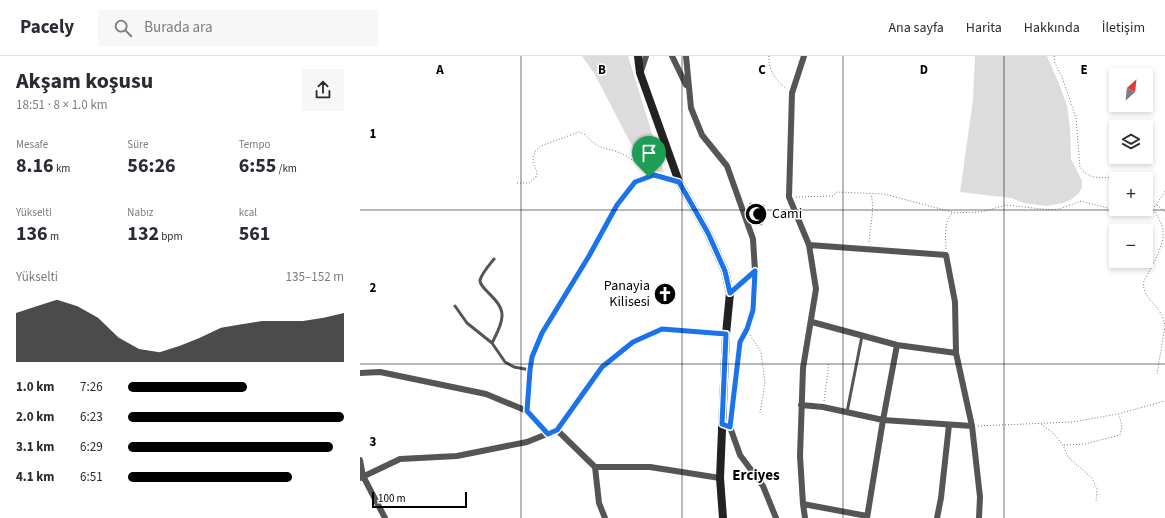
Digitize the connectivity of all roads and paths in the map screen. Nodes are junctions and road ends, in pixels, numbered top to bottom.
1 (638, 56) edge
2 (646, 56) edge
3 (672, 56) edge
4 (686, 56) edge
5 (769, 56) edge
6 (804, 56) edge
7 (1054, 56) edge
8 (640, 73) junction
9 (688, 88) junction
10 (792, 93) junction
11 (649, 177) junction
12 (1109, 177) edge
13 (679, 182) junction
14 (517, 183) dead end
15 (1165, 191) edge
16 (870, 193) junction
17 (790, 197) junction
18 (1156, 205) junction
19 (1109, 208) edge
20 (1153, 209) joint
21 (1165, 212) edge
22 (953, 213) junction
23 (809, 245) junction
24 (869, 249) junction
25 (946, 255) junction
26 (494, 259) dead end
27 (755, 271) junction
28 (730, 293) junction
29 (455, 306) dead end
30 (812, 322) junction
31 (747, 329) junction
32 (726, 334) junction
33 (862, 335) junction
34 (492, 343) junction
35 (897, 345) junction
36 (956, 353) junction
37 (829, 363) dead end
38 (530, 370) junction
39 (360, 373) edge
40 (1157, 374) dead end
41 (1165, 402) edge
42 (801, 405) junction
43 (823, 407) junction
44 (527, 411) junction
45 (760, 412) dead end
46 (846, 412) junction
47 (1118, 414) junction
48 (883, 420) junction
49 (1041, 423) junction
50 (949, 425) junction
51 (726, 426) junction
52 (972, 426) junction
53 (557, 430) junction
54 (548, 434) junction
55 (1063, 445) junction
56 (360, 460) edge
57 (595, 467) junction
58 (361, 477) edge
59 (720, 478) junction
60 (1096, 501) dead end
61 (803, 504) junction
62 (867, 517) edge
63 (386, 518) edge
64 (605, 518) edge
65 (723, 518) edge
66 (776, 518) edge
67 (805, 518) edge
68 (937, 518) edge
69 (979, 518) edge

1 - 8 street
2 - 8 street
3 - 9 street
4 - 9 street
5 - 10 path
6 - 10 street
7 - 12 path
8 - 13 street
9 - 27 street
10 - 17 street
11 - 13 street
11 - 14 path
11 - 38 street
13 - 28 street
15 - 18 path
16 - 17 path
16 - 22 path
16 - 24 path
17 - 23 street
18 - 20 path
18 - 21 path
19 - 22 path
20 - 40 path
22 - 25 path
23 - 24 street
23 - 30 street
24 - 25 street
25 - 36 street
26 - 34 lane
27 - 28 street
27 - 31 street
28 - 32 street
29 - 34 lane
30 - 33 street
30 - 42 street
31 - 45 path
31 - 51 street
32 - 51 street
32 - 53 street
33 - 35 street
33 - 46 lane
34 - 38 lane
35 - 36 street
35 - 48 street
36 - 52 street
37 - 43 path
38 - 44 street
39 - 44 street
41 - 47 path
42 - 43 street
42 - 61 street
43 - 46 street
44 - 54 street
46 - 48 street
47 - 49 path
47 - 55 path
48 - 50 street
48 - 62 street
49 - 52 path
49 - 55 path
50 - 52 street
50 - 68 street
51 - 59 street
51 - 66 street
52 - 69 street
53 - 54 street
53 - 57 street
54 - 58 street
55 - 60 path
56 - 58 street
57 - 59 street
57 - 64 street
58 - 63 street
59 - 65 street
61 - 62 street
61 - 67 street

